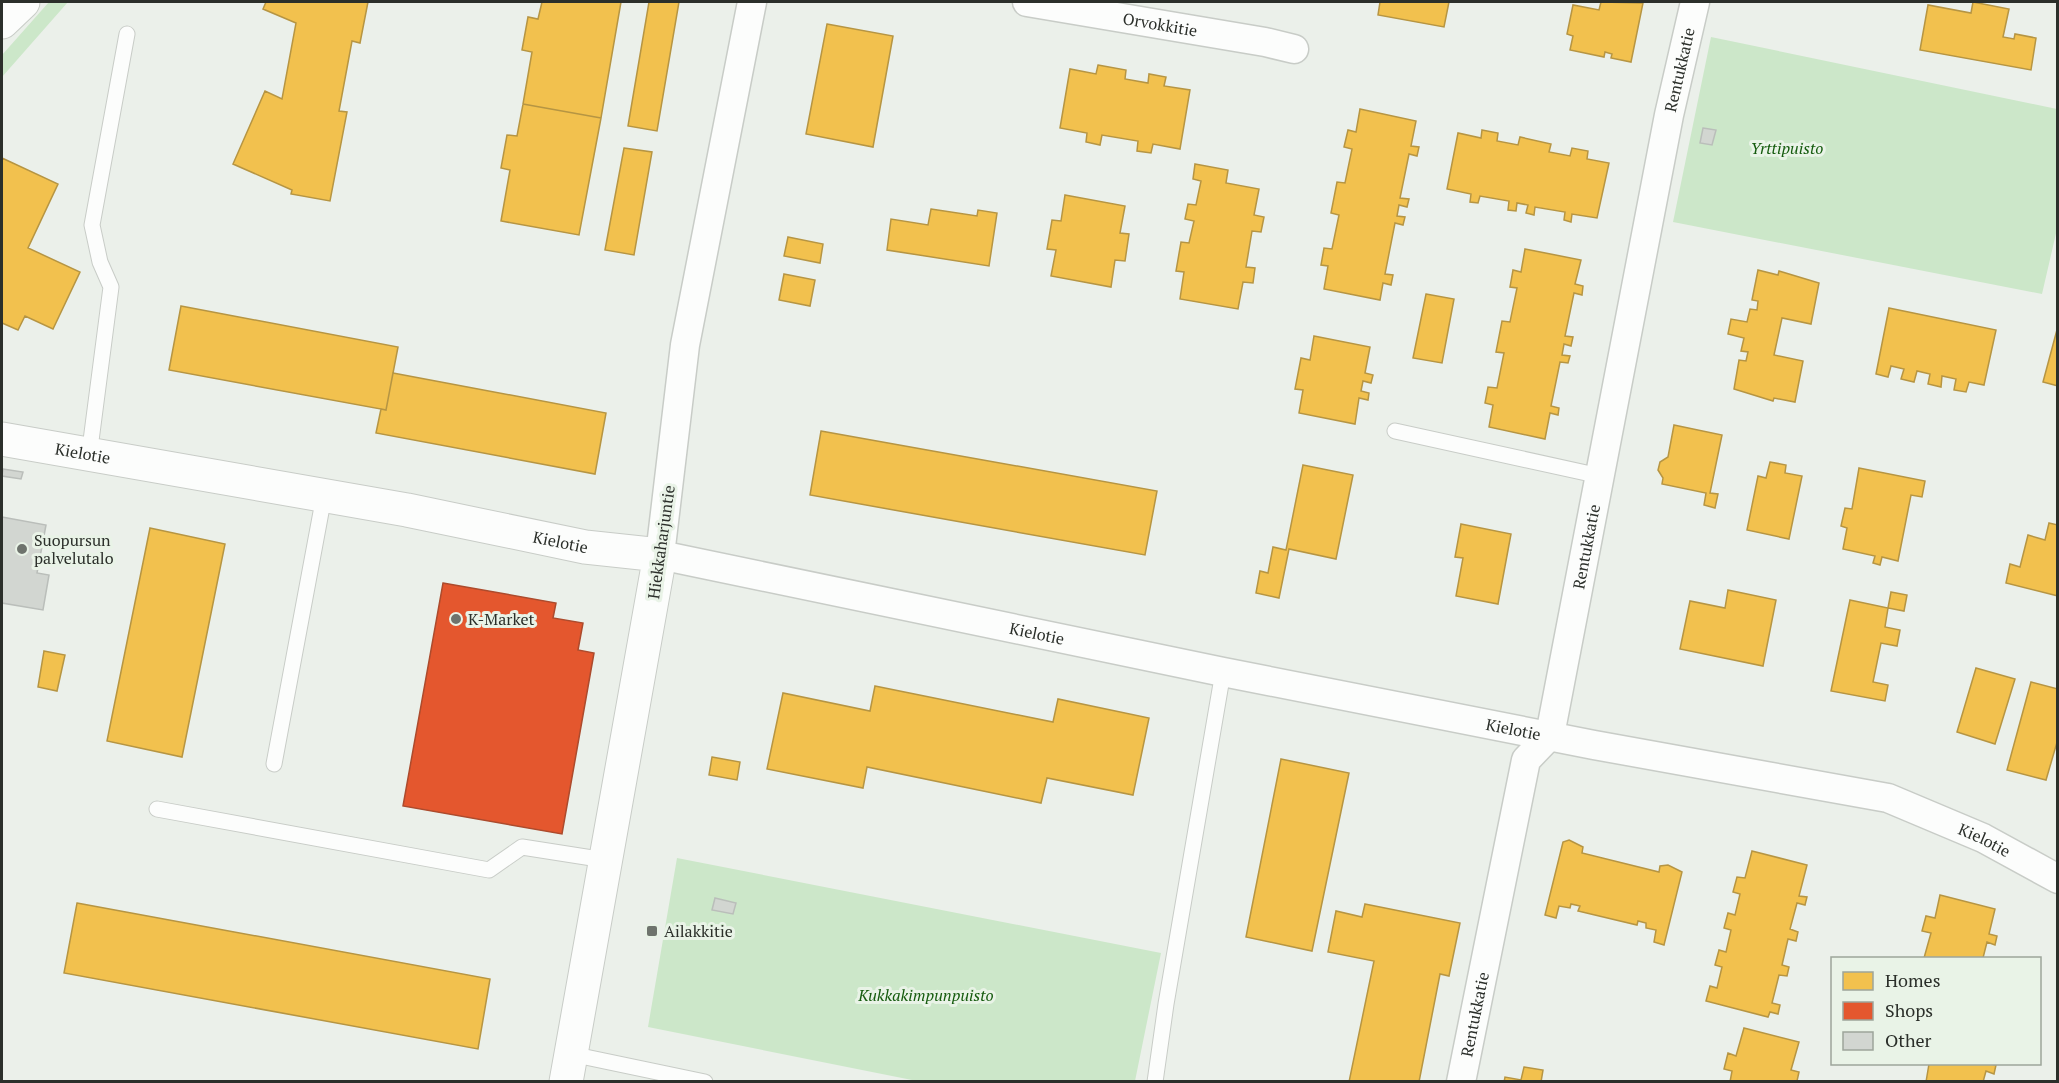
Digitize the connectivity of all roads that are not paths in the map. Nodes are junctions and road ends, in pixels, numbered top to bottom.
1 (23, 2) edge
2 (752, 2) edge
3 (1027, 2) edge
4 (1695, 2) edge
5 (2, 22) edge
6 (127, 34) dead end
7 (1294, 49) dead end
8 (1395, 431) dead end
9 (2, 439) edge
10 (89, 456) junction
11 (1600, 476) junction
12 (324, 496) junction
13 (660, 555) junction
14 (1223, 672) junction
15 (1550, 735) junction
16 (274, 764) dead end
17 (157, 809) dead end
18 (605, 860) junction
19 (2058, 879) edge
20 (569, 1068) edge
21 (704, 1081) edge
22 (1155, 1082) edge
23 (1461, 1082) edge

1 - 5 street
2 - 13 street, Hiekkaharjuntie
3 - 7 street, Orvokkitie
4 - 11 street, Rentukkatie
6 - 10 lane
8 - 11 lane
9 - 10 street, Kielotie
10 - 12 street, Kielotie
11 - 15 street, Rentukkatie
12 - 13 street, Kielotie
12 - 16 lane
13 - 14 street, Kielotie
13 - 18 street, Hiekkaharjuntie
14 - 15 street, Kielotie
14 - 22 lane
15 - 19 street, Kielotie
15 - 23 street, Rentukkatie
17 - 18 lane
18 - 20 street, Hiekkaharjuntie
20 - 21 lane

